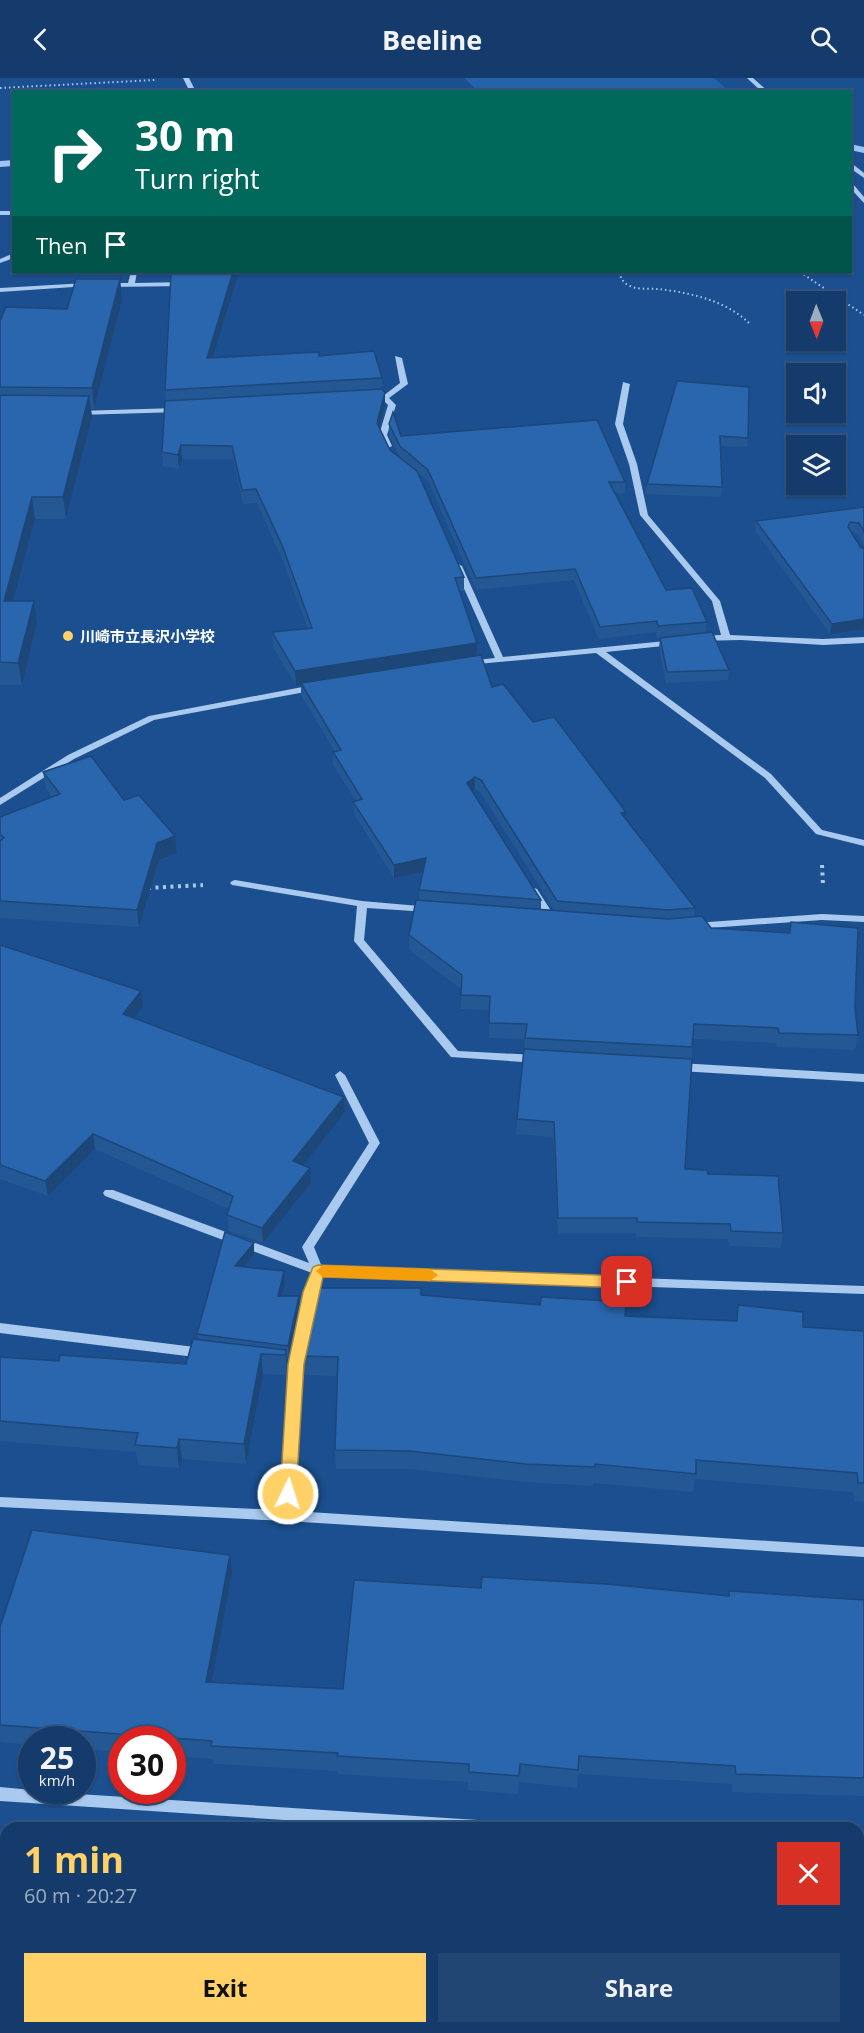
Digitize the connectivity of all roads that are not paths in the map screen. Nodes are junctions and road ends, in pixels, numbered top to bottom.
1 (750, 78) edge
2 (764, 90) edge
3 (852, 166) edge
4 (864, 176) edge
5 (852, 186) edge
6 (864, 201) edge
7 (134, 273) edge
8 (131, 284) junction
9 (189, 284) edge
10 (0, 290) edge
11 (398, 358) dead end
12 (627, 384) dead end
13 (385, 398) junction
14 (362, 399) edge
15 (184, 409) edge
16 (68, 413) edge
17 (391, 452) edge
18 (454, 557) edge
19 (726, 636) junction
20 (691, 640) edge
21 (864, 640) edge
22 (680, 641) edge
23 (598, 650) junction
24 (500, 659) junction
25 (454, 666) edge
26 (326, 685) edge
27 (0, 802) edge
28 (864, 843) edge
29 (528, 881) edge
30 (235, 883) road end
31 (362, 904) junction
32 (445, 911) edge
33 (540, 918) edge
34 (552, 919) junction
35 (864, 919) edge
36 (564, 920) edge
37 (689, 927) edge
38 (548, 1060) edge
39 (665, 1066) edge
40 (340, 1075) dead end
41 (864, 1078) edge
42 (109, 1193) dead end
43 (318, 1271) junction
44 (864, 1290) edge
45 (0, 1328) edge
46 (215, 1355) edge
47 (0, 1502) edge
48 (286, 1516) junction
49 (864, 1552) edge
50 (0, 1794) edge
51 (406, 1822) edge

1 - 2 street
3 - 4 street
5 - 6 street
7 - 8 street
8 - 9 street
8 - 10 street
11 - 13 street
12 - 19 street
13 - 14 street
13 - 17 street
15 - 16 street
18 - 24 street
19 - 20 street
19 - 21 street
22 - 23 street
23 - 24 street
23 - 28 street
24 - 25 street
26 - 27 street
29 - 34 street
30 - 31 street
31 - 32 street
31 - 38 street
33 - 34 street
34 - 36 street
35 - 37 street
39 - 41 street
40 - 43 street
42 - 43 street
43 - 44 street
43 - 48 street
45 - 46 street
47 - 48 street
48 - 49 street
50 - 51 street

